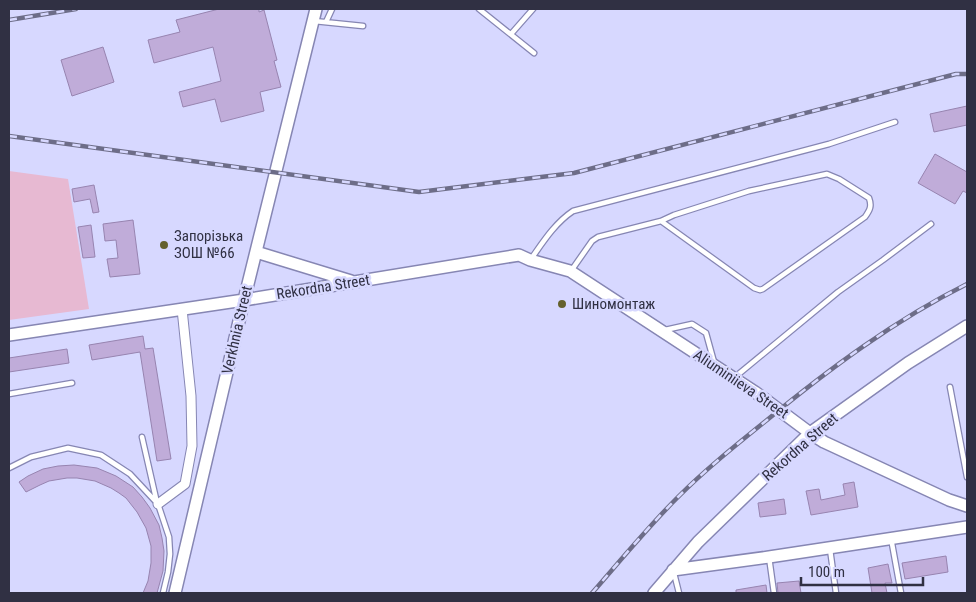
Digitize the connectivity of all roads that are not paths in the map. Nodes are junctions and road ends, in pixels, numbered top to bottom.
1 (316, 9) edge
2 (332, 9) edge
3 (479, 9) edge
4 (533, 9) edge
5 (313, 21) junction
6 (326, 22) junction
7 (363, 26) dead end
8 (510, 34) junction
9 (534, 53) dead end
10 (895, 122) dead end
11 (661, 221) junction
12 (931, 224) dead end
13 (256, 252) junction
14 (524, 258) junction
15 (570, 271) junction
16 (355, 282) junction
17 (244, 300) junction
18 (182, 309) junction
19 (967, 326) edge
20 (662, 331) junction
21 (9, 335) edge
22 (715, 366) junction
23 (734, 378) junction
24 (72, 384) dead end
25 (950, 387) dead end
26 (9, 394) edge
27 (810, 433) junction
28 (142, 437) dead end
29 (9, 468) edge
30 (967, 477) edge
31 (158, 504) junction
32 (967, 506) edge
33 (967, 527) edge
34 (891, 538) junction
35 (829, 548) junction
36 (769, 557) junction
37 (674, 570) junction
38 (163, 593) edge
39 (174, 593) edge
40 (654, 593) edge
41 (679, 593) edge
42 (774, 593) edge
43 (836, 593) edge
44 (901, 593) edge

1 - 5 street, Verkhnia Street
2 - 6 lane
3 - 8 lane
4 - 8 lane
5 - 6 lane
5 - 13 street, Verkhnia Street
6 - 7 lane
8 - 9 lane
10 - 14 lane
11 - 11 lane
11 - 15 lane
12 - 23 lane
13 - 16 street
13 - 17 street, Verkhnia Street
14 - 15 street, Aliuminiieva Street
14 - 16 street, Rekordna Street
15 - 20 street, Aliuminiieva Street
16 - 17 street, Rekordna Street
17 - 18 street, Rekordna Street
17 - 39 street, Verkhnia Street
18 - 21 street, Rekordna Street
18 - 31 street
19 - 27 street, Rekordna Street
20 - 22 street, Aliuminiieva Street
20 - 22 lane
22 - 23 street, Aliuminiieva Street
23 - 27 street, Aliuminiieva Street
24 - 26 lane
25 - 30 lane
27 - 32 street, Aliuminiieva Street
27 - 37 street, Rekordna Street
28 - 31 lane
29 - 31 lane
31 - 38 lane
33 - 34 street
34 - 35 street
34 - 44 lane
35 - 36 street
35 - 43 lane
36 - 37 street
36 - 42 lane
37 - 40 street, Rekordna Street
37 - 41 lane

